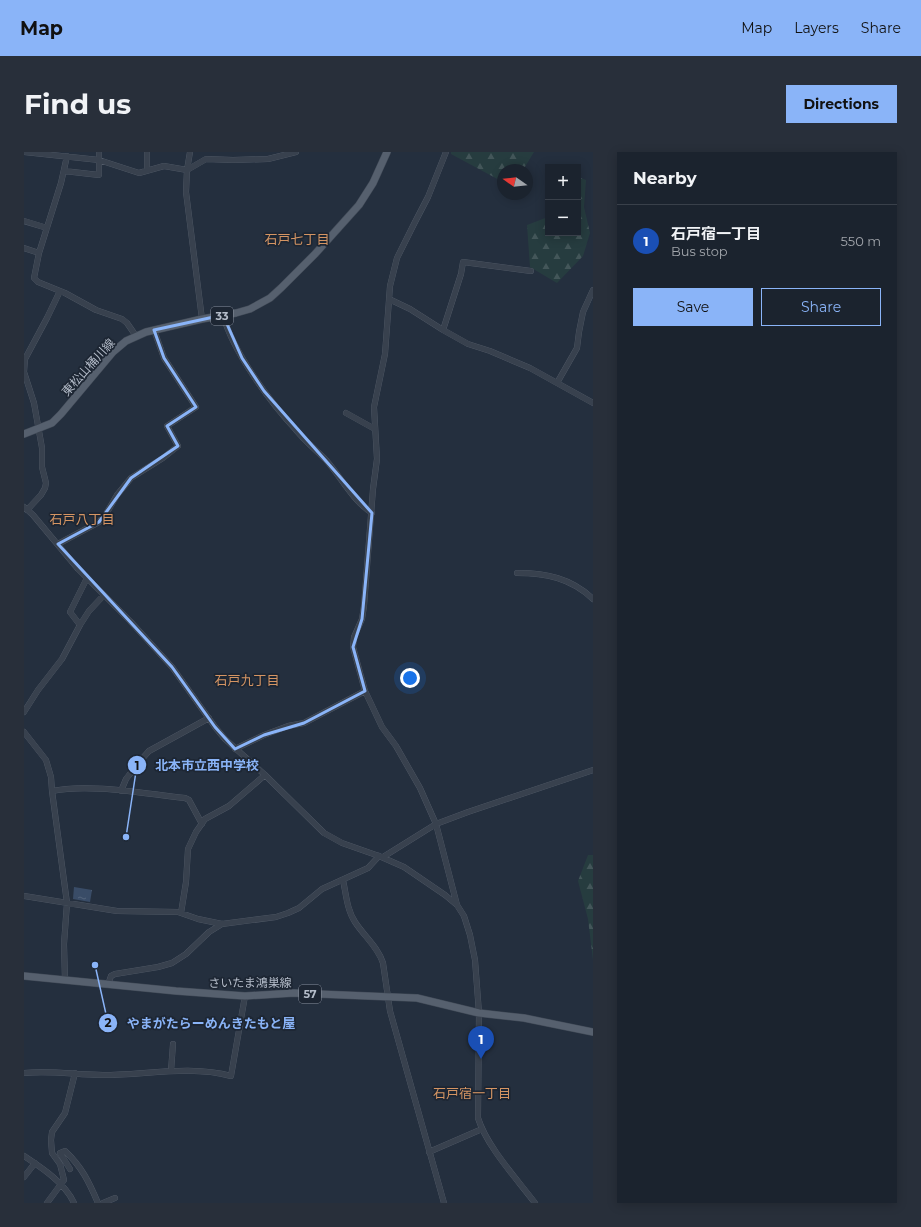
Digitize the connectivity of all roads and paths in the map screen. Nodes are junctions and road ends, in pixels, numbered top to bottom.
1 (24, 152) edge
2 (99, 152) edge
3 (147, 152) edge
4 (190, 152) edge
5 (266, 152) edge
6 (296, 152) edge
7 (387, 152) edge
8 (446, 152) edge
9 (48, 153) edge
10 (67, 156) junction
11 (268, 158) junction
12 (99, 160) junction
13 (187, 170) junction
14 (64, 171) junction
15 (147, 171) junction
16 (24, 221) edge
17 (47, 228) junction
18 (24, 248) edge
19 (38, 254) junction
20 (530, 271) dead end
21 (593, 290) edge
22 (60, 291) junction
23 (389, 299) junction
24 (223, 315) junction
25 (202, 319) junction
26 (154, 330) junction
27 (442, 330) junction
28 (136, 336) junction
29 (557, 383) junction
30 (593, 403) edge
31 (346, 414) dead end
32 (375, 428) junction
33 (38, 429) junction
34 (24, 434) edge
35 (26, 509) edge
36 (372, 513) junction
37 (58, 544) junction
38 (517, 574) dead end
39 (87, 578) junction
40 (104, 595) junction
41 (593, 599) edge
42 (80, 625) junction
43 (365, 690) junction
44 (24, 712) edge
45 (210, 718) junction
46 (24, 732) edge
47 (235, 749) junction
48 (593, 770) edge
49 (265, 775) junction
50 (52, 791) junction
51 (121, 791) junction
52 (202, 824) junction
53 (436, 824) junction
54 (381, 856) junction
55 (343, 880) junction
56 (24, 896) edge
57 (67, 903) junction
58 (457, 905) junction
59 (181, 913) junction
60 (222, 924) junction
61 (24, 976) edge
62 (65, 980) junction
63 (108, 985) junction
64 (244, 996) junction
65 (388, 996) junction
66 (479, 1012) junction
67 (593, 1032) edge
68 (173, 1044) dead end
69 (171, 1071) junction
70 (24, 1073) edge
71 (75, 1073) junction
72 (482, 1129) junction
73 (429, 1152) junction
74 (24, 1156) edge
75 (77, 1162) junction
76 (35, 1163) junction
77 (24, 1177) edge
78 (61, 1185) junction
79 (115, 1198) dead end
80 (73, 1200) edge
81 (47, 1203) edge
82 (67, 1203) edge
83 (98, 1203) edge
84 (103, 1203) edge
85 (444, 1203) edge
86 (535, 1203) edge

1 - 9 street
2 - 12 street
3 - 15 street
4 - 13 street
5 - 11 street
6 - 11 street
7 - 24 main road, 東松山桶川線 / 33
8 - 23 street
9 - 10 street
10 - 12 street
10 - 14 street
11 - 13 street
12 - 14 street
12 - 15 street
13 - 15 street
13 - 25 street
14 - 17 street
16 - 17 street
17 - 19 street
18 - 19 street
19 - 22 street
20 - 27 street
21 - 29 street
22 - 28 street
22 - 33 street
23 - 27 street
23 - 32 street
24 - 25 main road, 東松山桶川線 / 33
24 - 36 street
25 - 26 main road, 東松山桶川線 / 33
26 - 28 main road, 東松山桶川線 / 33
26 - 37 street
27 - 29 street
28 - 33 main road, 東松山桶川線 / 33
29 - 30 street
31 - 32 street
32 - 36 street
33 - 34 main road, 東松山桶川線 / 33
33 - 35 street
35 - 37 street
36 - 43 street
37 - 39 street
38 - 41 street
39 - 40 street
39 - 42 street
40 - 42 street
40 - 45 street
42 - 44 street
43 - 47 street
43 - 53 street
45 - 47 street
45 - 51 street
46 - 50 street
47 - 49 street
48 - 53 street
49 - 52 street
49 - 54 street
50 - 51 street
50 - 57 street
51 - 52 street
52 - 59 street
53 - 54 street
53 - 58 street
54 - 55 street
54 - 58 street
55 - 60 street
55 - 65 street
56 - 57 street
57 - 59 street
57 - 62 street
58 - 66 street
59 - 60 street
60 - 63 street
61 - 62 main road, さいたま鴻巣線 / 57
62 - 63 main road, さいたま鴻巣線 / 57
63 - 64 main road, さいたま鴻巣線 / 57
64 - 65 main road, さいたま鴻巣線 / 57
64 - 69 street
65 - 66 main road, さいたま鴻巣線 / 57
65 - 73 street
66 - 67 main road, さいたま鴻巣線 / 57
66 - 72 street
68 - 69 street
69 - 71 street
70 - 71 street
71 - 78 street
72 - 73 street
72 - 86 street
73 - 85 street
74 - 76 street
75 - 75 street
75 - 83 street
76 - 77 street
76 - 78 street
78 - 80 street
78 - 81 street
79 - 84 street
80 - 82 street

